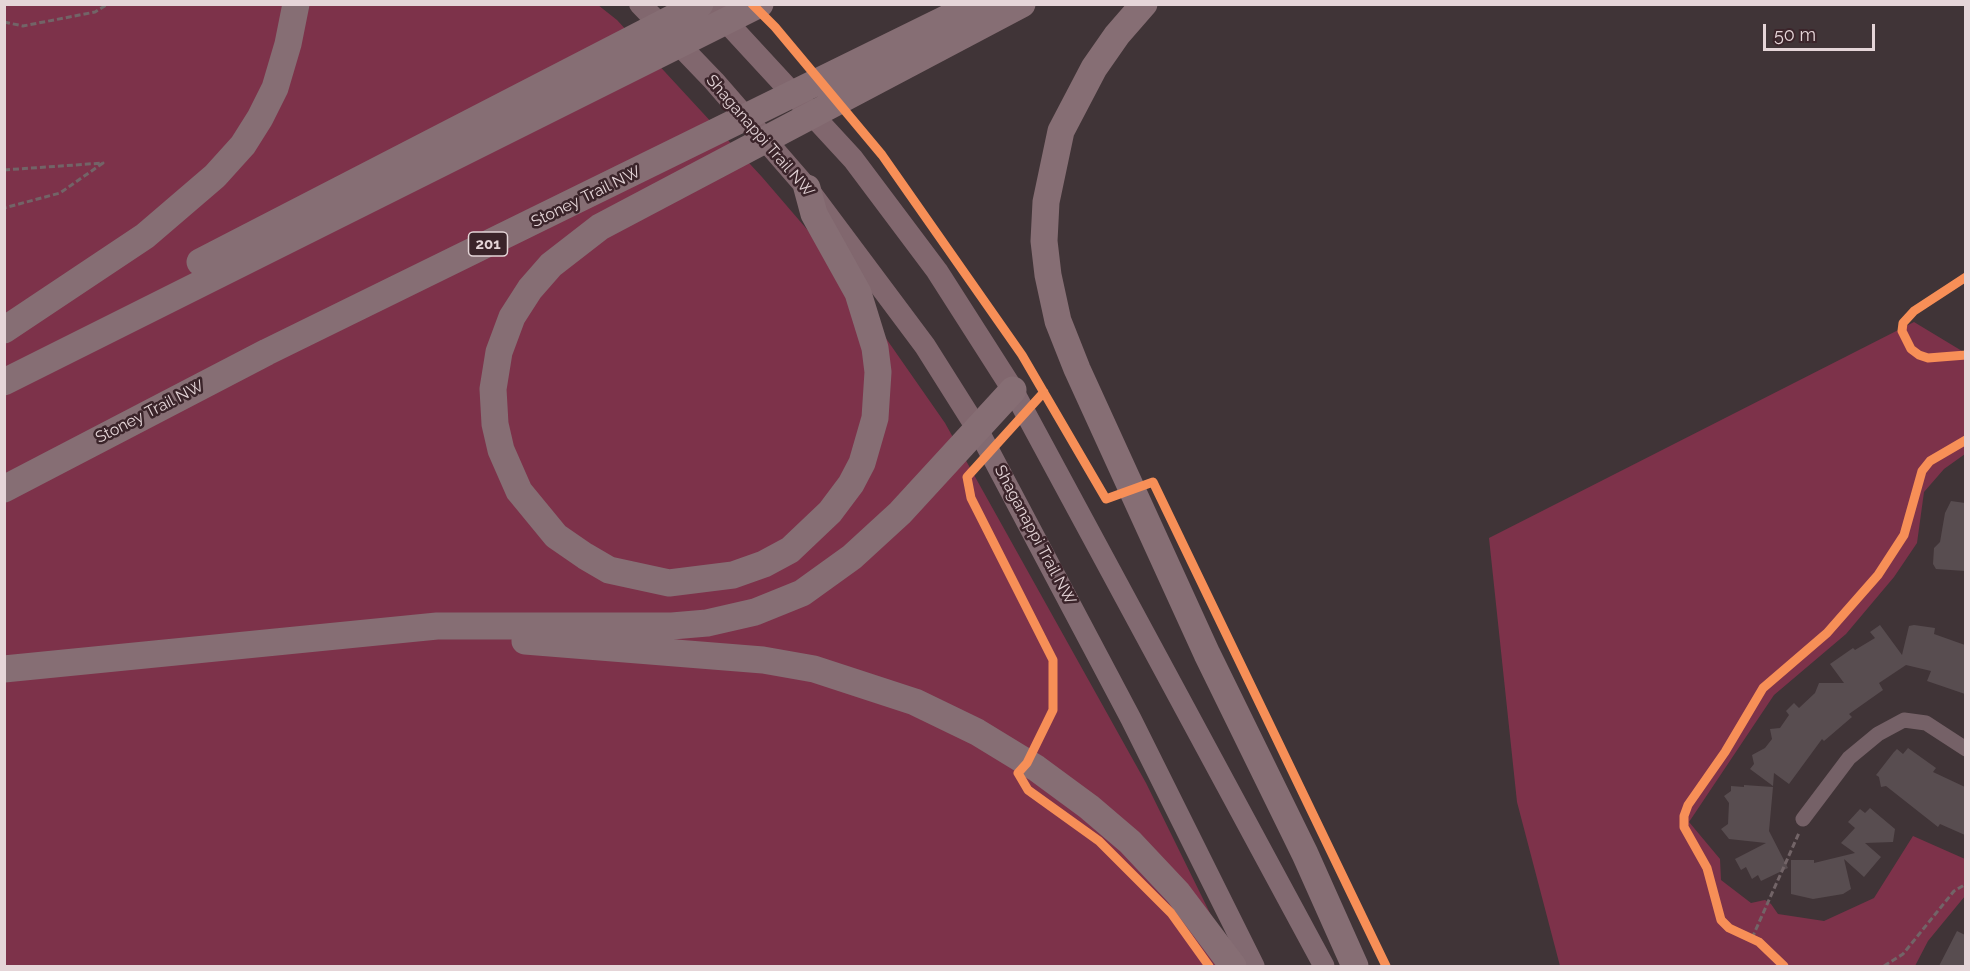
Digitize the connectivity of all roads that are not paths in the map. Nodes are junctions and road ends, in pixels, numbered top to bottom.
1 (296, 4) edge
2 (640, 4) edge
3 (700, 4) edge
4 (710, 4) edge
5 (760, 4) edge
6 (976, 4) edge
7 (1022, 4) edge
8 (1144, 4) edge
9 (807, 188) junction
10 (4, 330) edge
11 (4, 374) edge
12 (4, 382) edge
13 (1013, 390) junction
14 (978, 430) junction
15 (4, 489) edge
16 (268, 641) junction
17 (4, 669) edge
18 (1965, 749) edge
19 (1803, 819) road end
20 (1233, 966) edge
21 (1254, 966) edge
22 (1324, 966) edge
23 (1355, 966) edge

1 - 10 highway
2 - 9 main road, Shaganappi Trail NW
3 - 11 highway
4 - 13 main road
5 - 12 highway
6 - 15 highway, Stoney Trail NW / 201
7 - 9 highway
8 - 23 highway
9 - 14 main road, Shaganappi Trail NW
13 - 14 highway
13 - 22 main road
14 - 16 highway
14 - 21 main road, Shaganappi Trail NW
16 - 17 highway
16 - 20 highway
18 - 19 street

